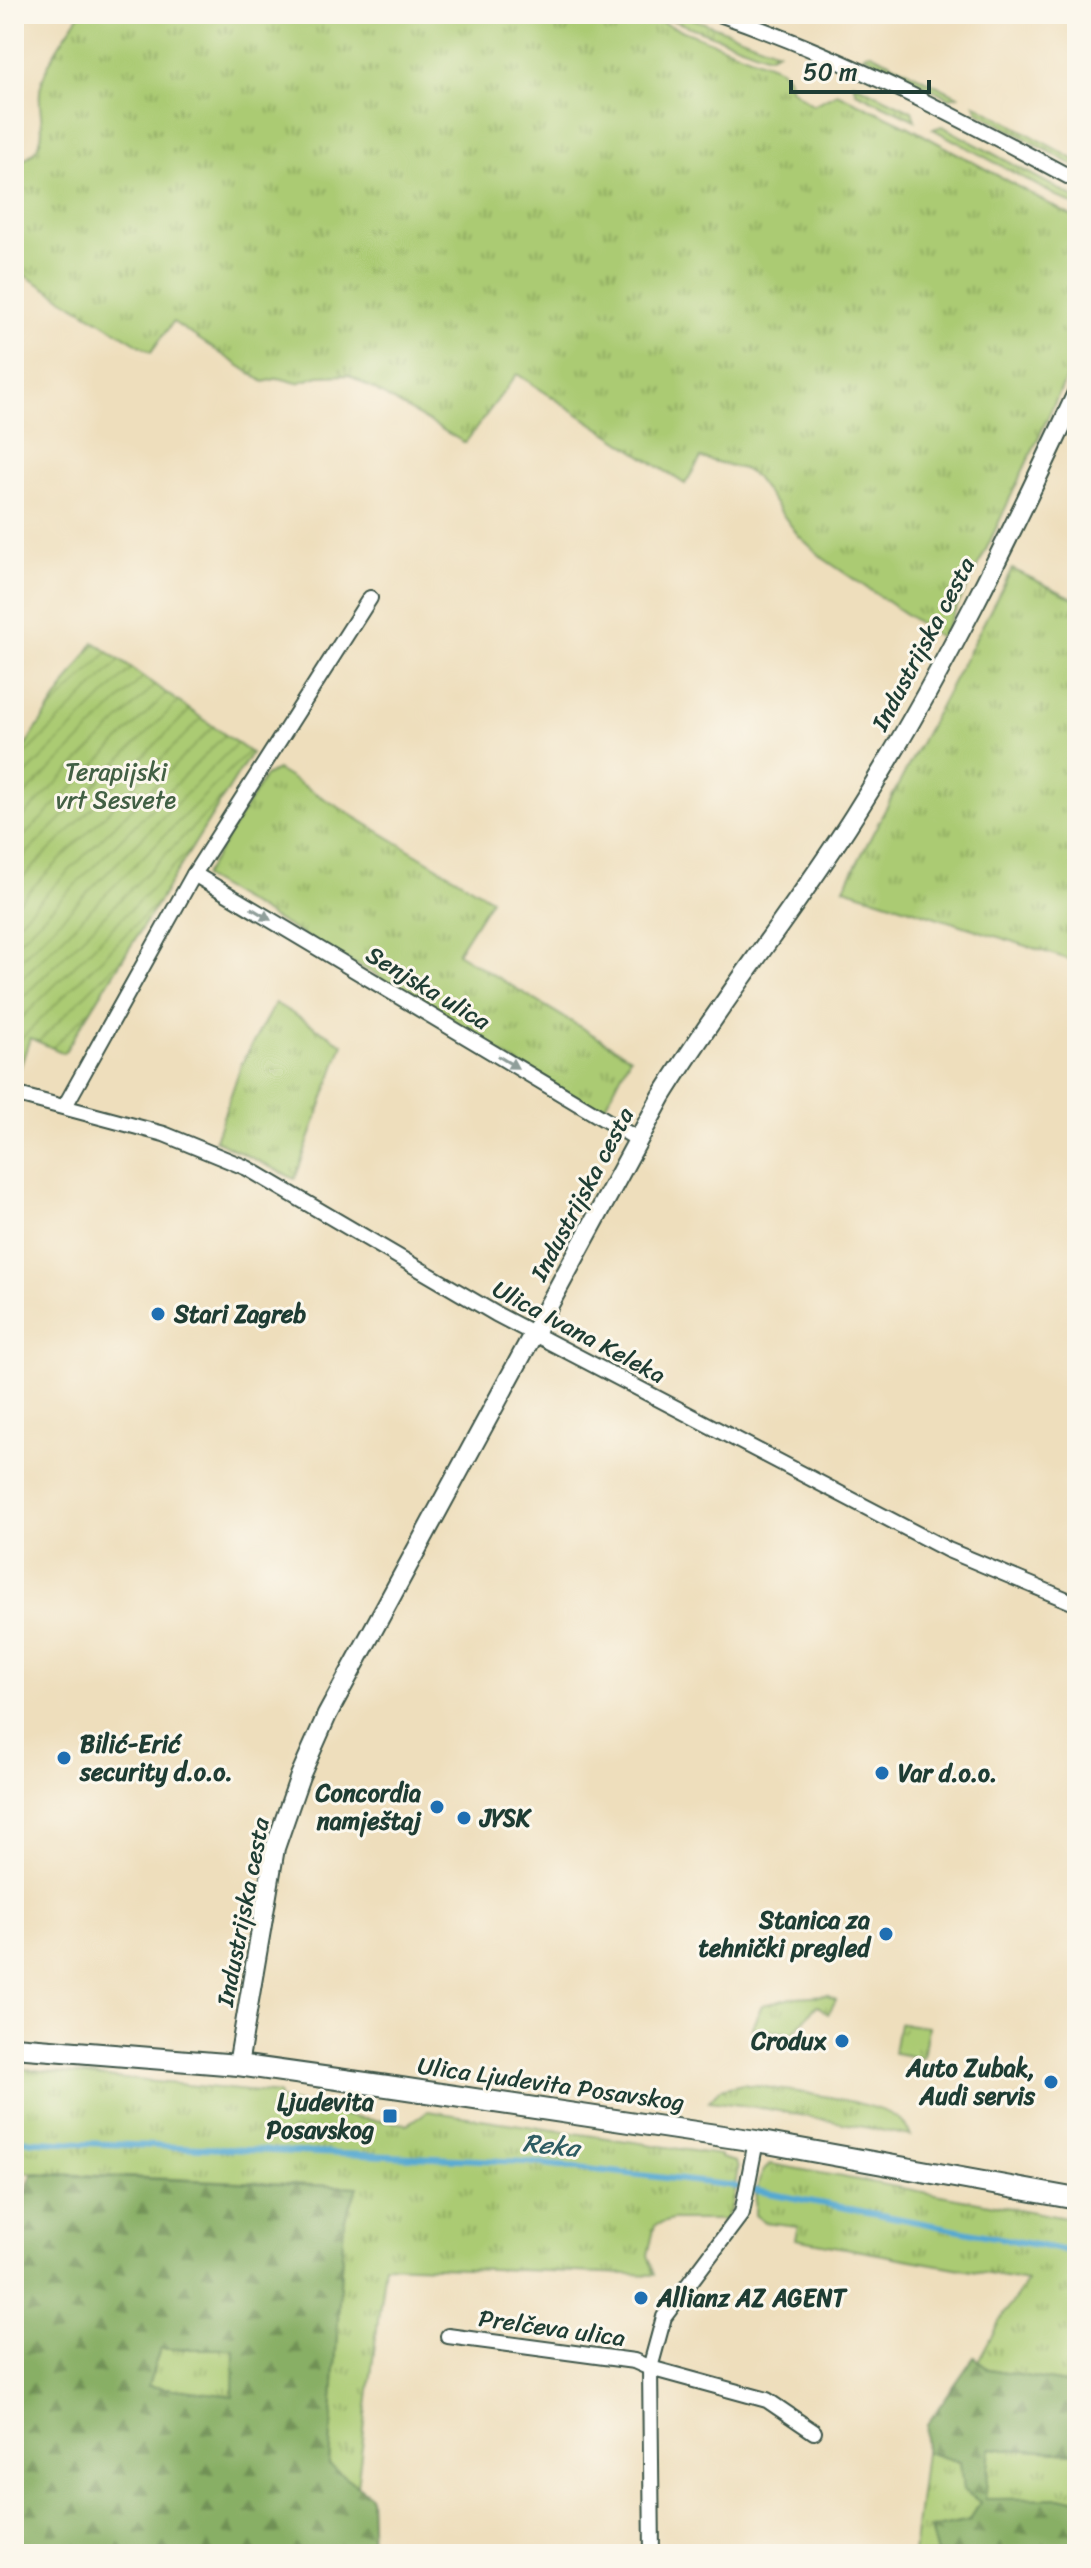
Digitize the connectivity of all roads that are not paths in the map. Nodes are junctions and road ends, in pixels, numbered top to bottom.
1 (719, 14) edge
2 (1077, 181) edge
3 (1077, 393) edge
4 (370, 598) dead end
5 (194, 874) junction
6 (14, 1094) edge
7 (65, 1106) junction
8 (639, 1140) junction
9 (535, 1333) junction
10 (1077, 1604) edge
11 (14, 2047) edge
12 (238, 2065) junction
13 (756, 2141) junction
14 (1077, 2199) edge
15 (448, 2336) dead end
16 (650, 2368) junction
17 (814, 2432) dead end
18 (652, 2554) edge

1 - 2 street
3 - 8 street, Industrijska cesta
4 - 5 street
5 - 7 street
5 -> 8 street, Senjska ulica
6 - 7 street, Ulica Ivana Keleka
7 - 9 street, Ulica Ivana Keleka
8 - 9 street, Industrijska cesta
9 - 10 street, Ulica Ivana Keleka
9 - 12 street, Industrijska cesta
11 - 12 main road, Ulica Ljudevita Posavskog
12 - 13 main road, Ulica Ljudevita Posavskog
13 - 14 main road, Ulica Ljudevita Posavskog
13 - 16 street, Prelčeva ulica
15 - 16 street, Prelčeva ulica
16 - 17 street, Prelčeva ulica
16 - 18 street, Prelčeva ulica

